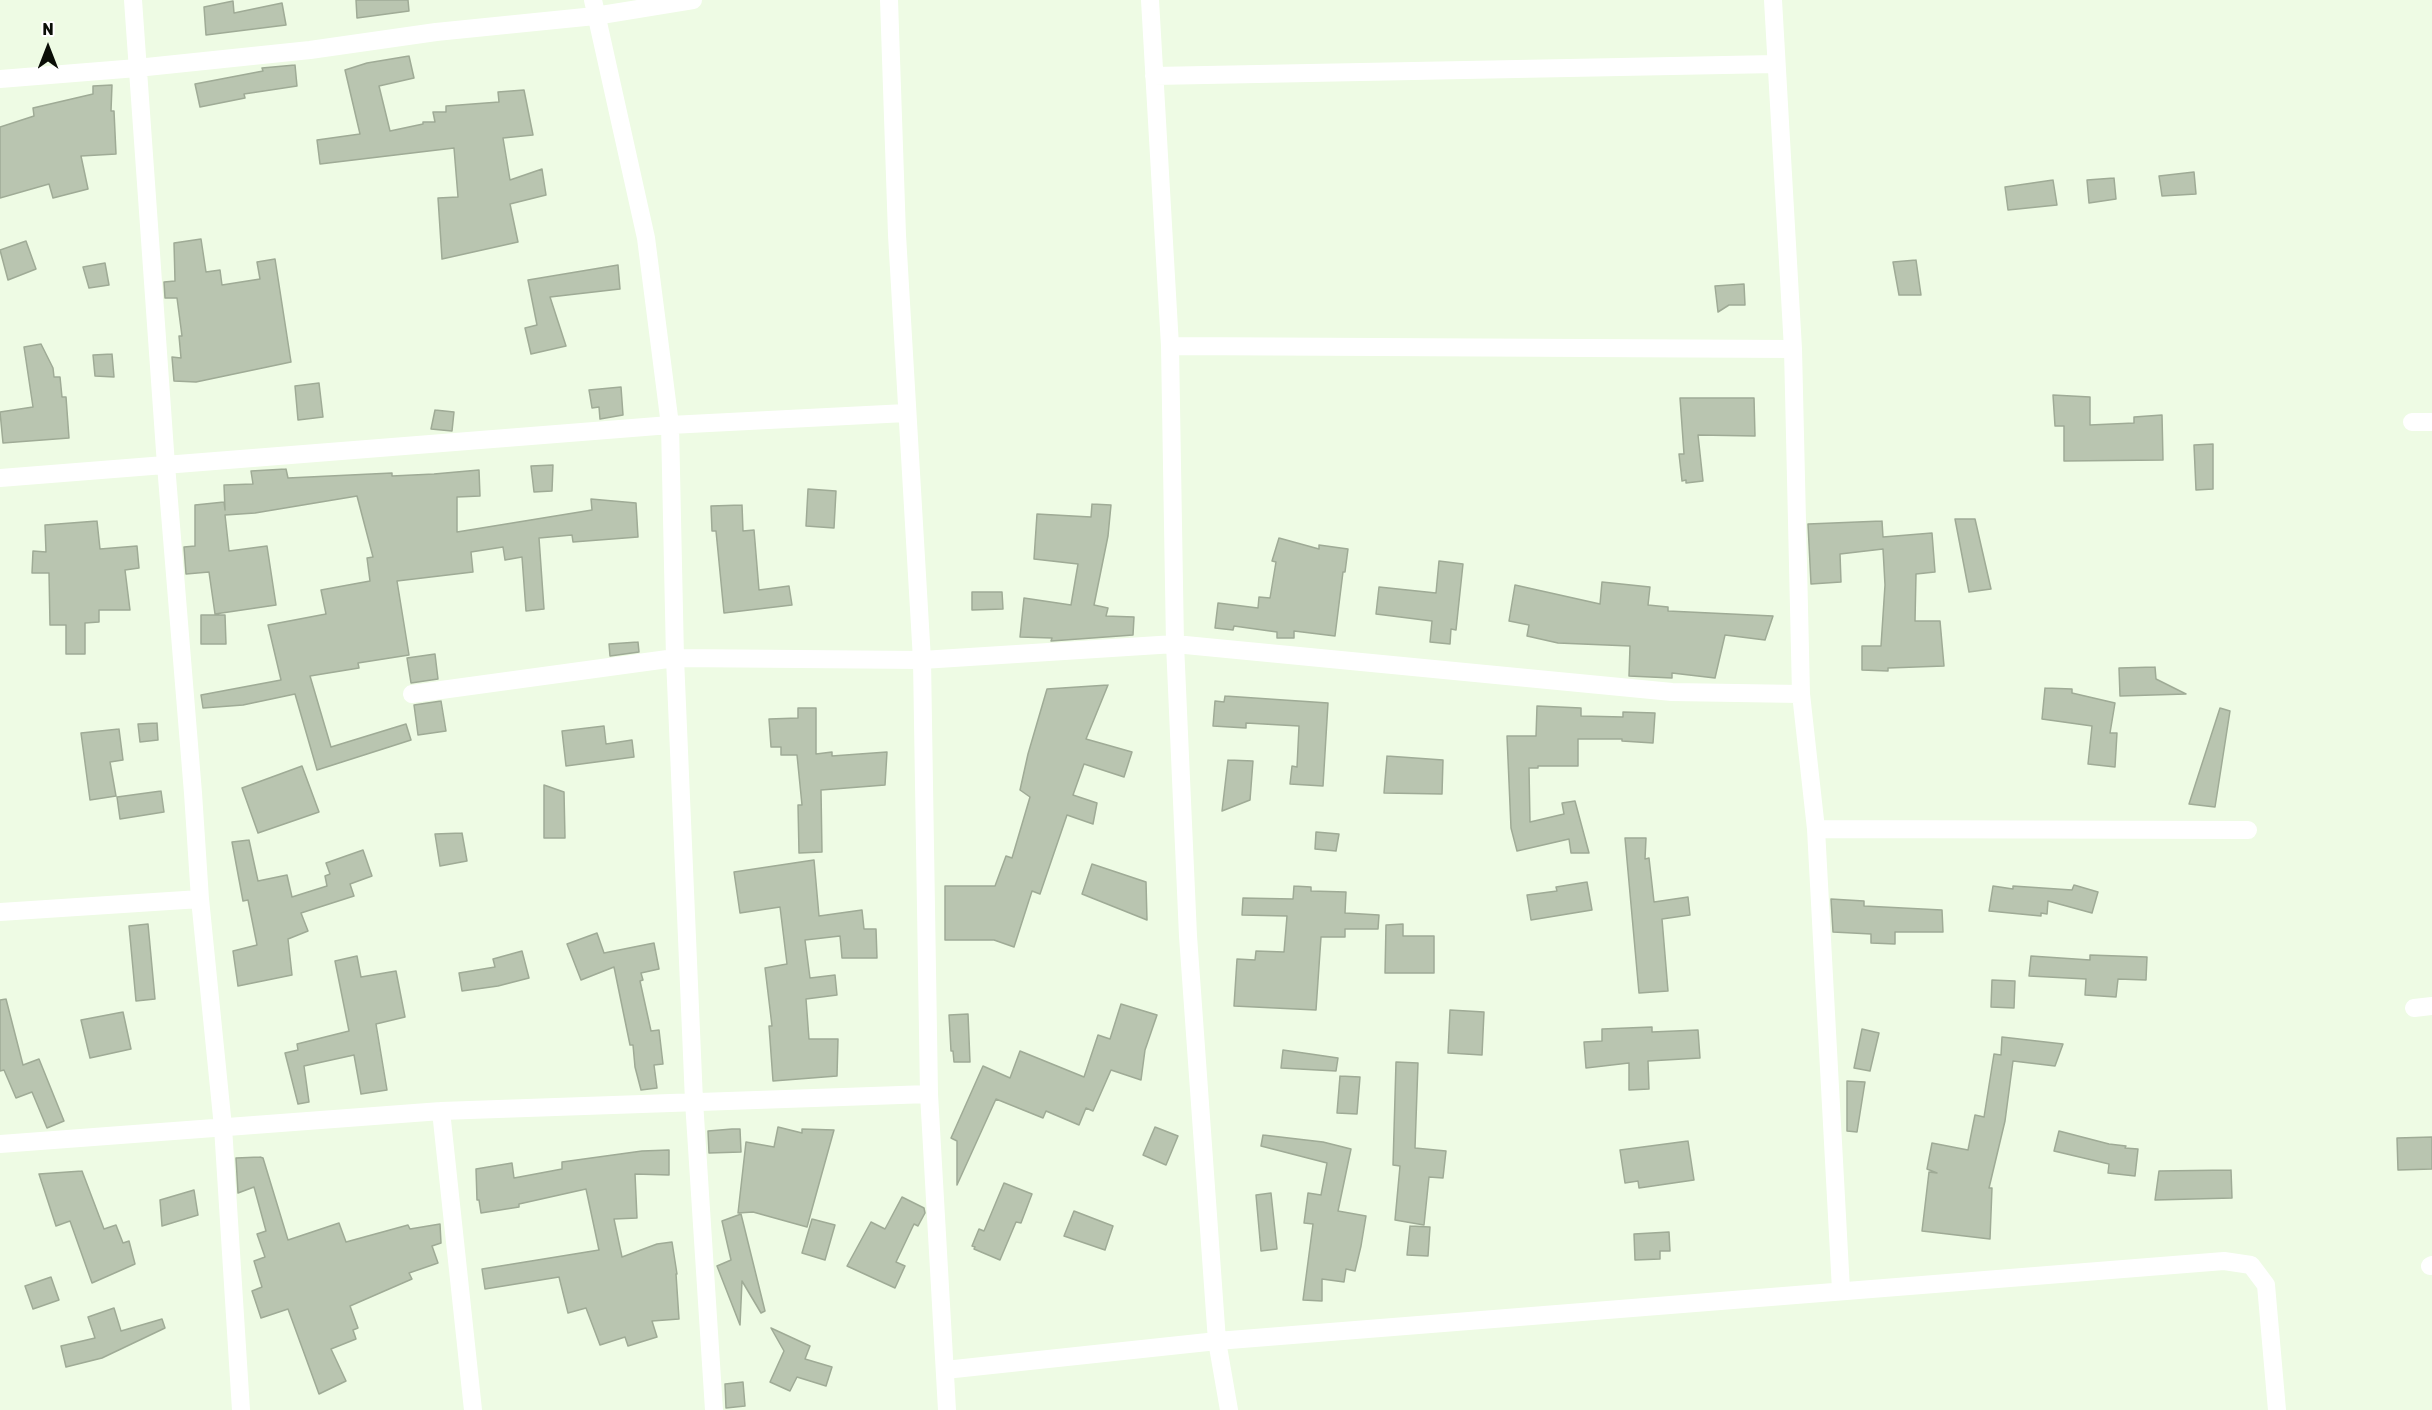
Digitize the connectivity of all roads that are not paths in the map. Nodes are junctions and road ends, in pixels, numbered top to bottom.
1 (133, 0) edge
2 (693, 0) edge
3 (888, 0) edge
4 (1150, 0) edge
5 (1773, 0) edge
6 (594, 8) edge
7 (1776, 64) junction
8 (137, 68) junction
9 (1154, 76) junction
10 (0, 79) edge
11 (1170, 346) junction
12 (1793, 349) junction
13 (906, 413) junction
14 (2412, 422) dead end
15 (2432, 422) edge
16 (670, 424) junction
17 (166, 465) junction
18 (0, 478) edge
19 (1175, 644) junction
20 (675, 658) junction
21 (921, 660) junction
22 (412, 694) dead end
23 (1801, 694) junction
24 (1816, 829) junction
25 (2248, 830) dead end
26 (200, 899) junction
27 (0, 912) edge
28 (929, 1094) junction
29 (694, 1101) junction
30 (441, 1112) junction
31 (223, 1127) junction
32 (0, 1144) edge
33 (1841, 1290) junction
34 (1217, 1341) junction
35 (945, 1370) junction
36 (241, 1410) edge
37 (473, 1410) edge
38 (714, 1410) edge
39 (947, 1410) edge
40 (1228, 1410) edge
41 (2277, 1410) edge

1 - 8 street
2 - 6 street
3 - 13 street
4 - 9 street
5 - 7 street
6 - 8 street
6 - 16 street
7 - 9 street
7 - 12 street
8 - 10 street
8 - 17 street
9 - 11 street
11 - 12 street
11 - 19 street
12 - 23 street
13 - 16 street
13 - 21 street
14 - 15 street
16 - 17 street
16 - 20 street
17 - 18 street
17 - 26 street
19 - 21 street
19 - 23 street
19 - 34 street
20 - 21 street
20 - 22 street
20 - 29 street
21 - 28 street
23 - 24 street
24 - 25 street
24 - 33 street
26 - 27 street
26 - 31 street
28 - 29 street
28 - 35 street
29 - 30 street
29 - 38 street
30 - 31 street
30 - 37 street
31 - 32 street
31 - 36 street
33 - 34 street
33 - 41 street
34 - 35 street
34 - 40 street
35 - 39 street

